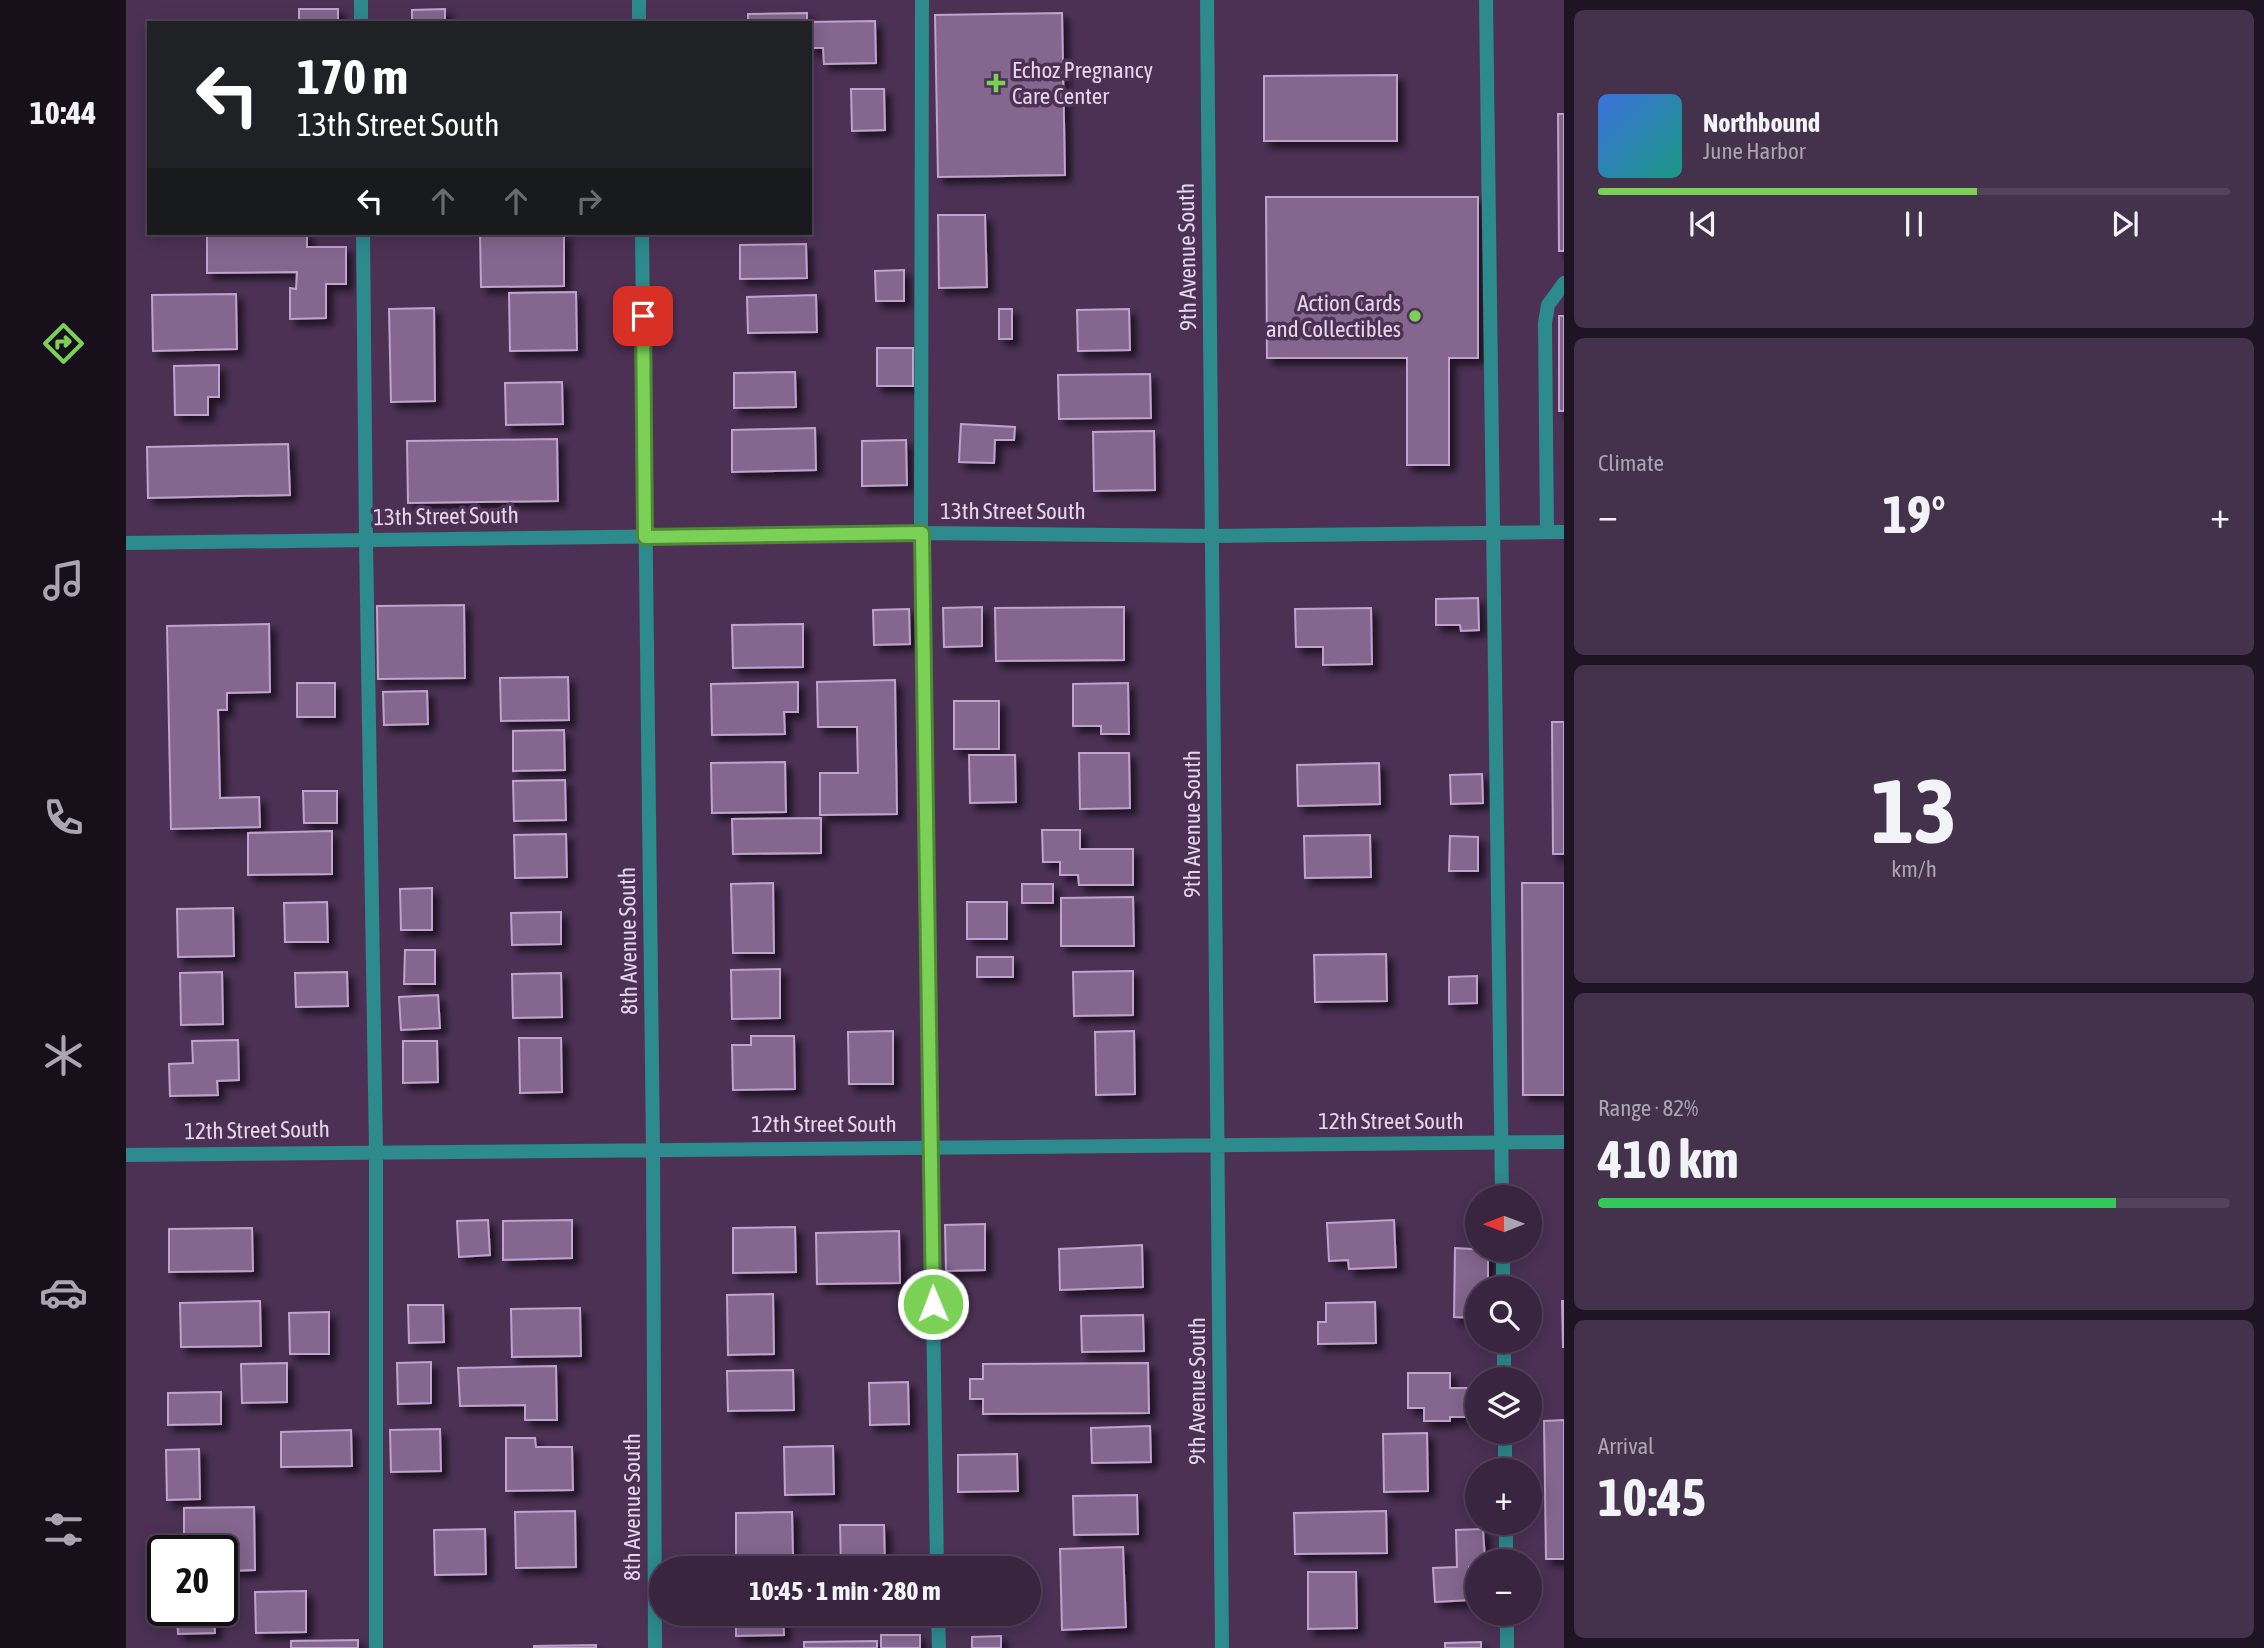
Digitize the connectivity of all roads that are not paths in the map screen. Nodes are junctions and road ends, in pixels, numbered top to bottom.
1 (361, 0) edge
2 (639, 0) edge
3 (922, 0) edge
4 (1207, 0) edge
5 (1486, 0) edge
6 (361, 21) edge
7 (639, 21) edge
8 (363, 235) edge
9 (642, 235) edge
10 (1564, 283) edge
11 (1548, 532) junction
12 (1564, 532) edge
13 (922, 533) junction
14 (1494, 533) junction
15 (1213, 536) junction
16 (645, 537) junction
17 (366, 540) junction
18 (126, 543) edge
19 (1564, 1142) edge
20 (1502, 1143) junction
21 (1218, 1144) junction
22 (931, 1146) junction
23 (653, 1149) junction
24 (376, 1151) junction
25 (126, 1155) edge
26 (1502, 1185) edge
27 (937, 1556) edge
28 (938, 1626) edge
29 (1507, 1626) edge
30 (376, 1648) edge
31 (655, 1648) edge
32 (939, 1648) edge
33 (1222, 1648) edge
34 (1507, 1648) edge

1 - 6 street
2 - 7 street
3 - 13 street
4 - 15 street, 9th Avenue South
5 - 14 street
8 - 17 street
9 - 16 street, 8th Avenue South
10 - 11 street
11 - 12 street, 13th Street South
11 - 14 street, 13th Street South
13 - 15 street, 13th Street South
13 - 16 street, 13th Street South
13 - 22 street
14 - 15 street, 13th Street South
14 - 20 street
15 - 21 street, 9th Avenue South
16 - 17 street, 13th Street South
16 - 23 street, 8th Avenue South
17 - 18 street, 13th Street South
17 - 24 street
19 - 20 street, 12th Street South
20 - 21 street, 12th Street South
20 - 26 street
21 - 22 street, 12th Street South
21 - 33 street, 9th Avenue South
22 - 23 street, 12th Street South
22 - 27 street
23 - 24 street, 12th Street South
23 - 31 street, 8th Avenue South
24 - 25 street, 12th Street South
24 - 30 street
28 - 32 street
29 - 34 street

